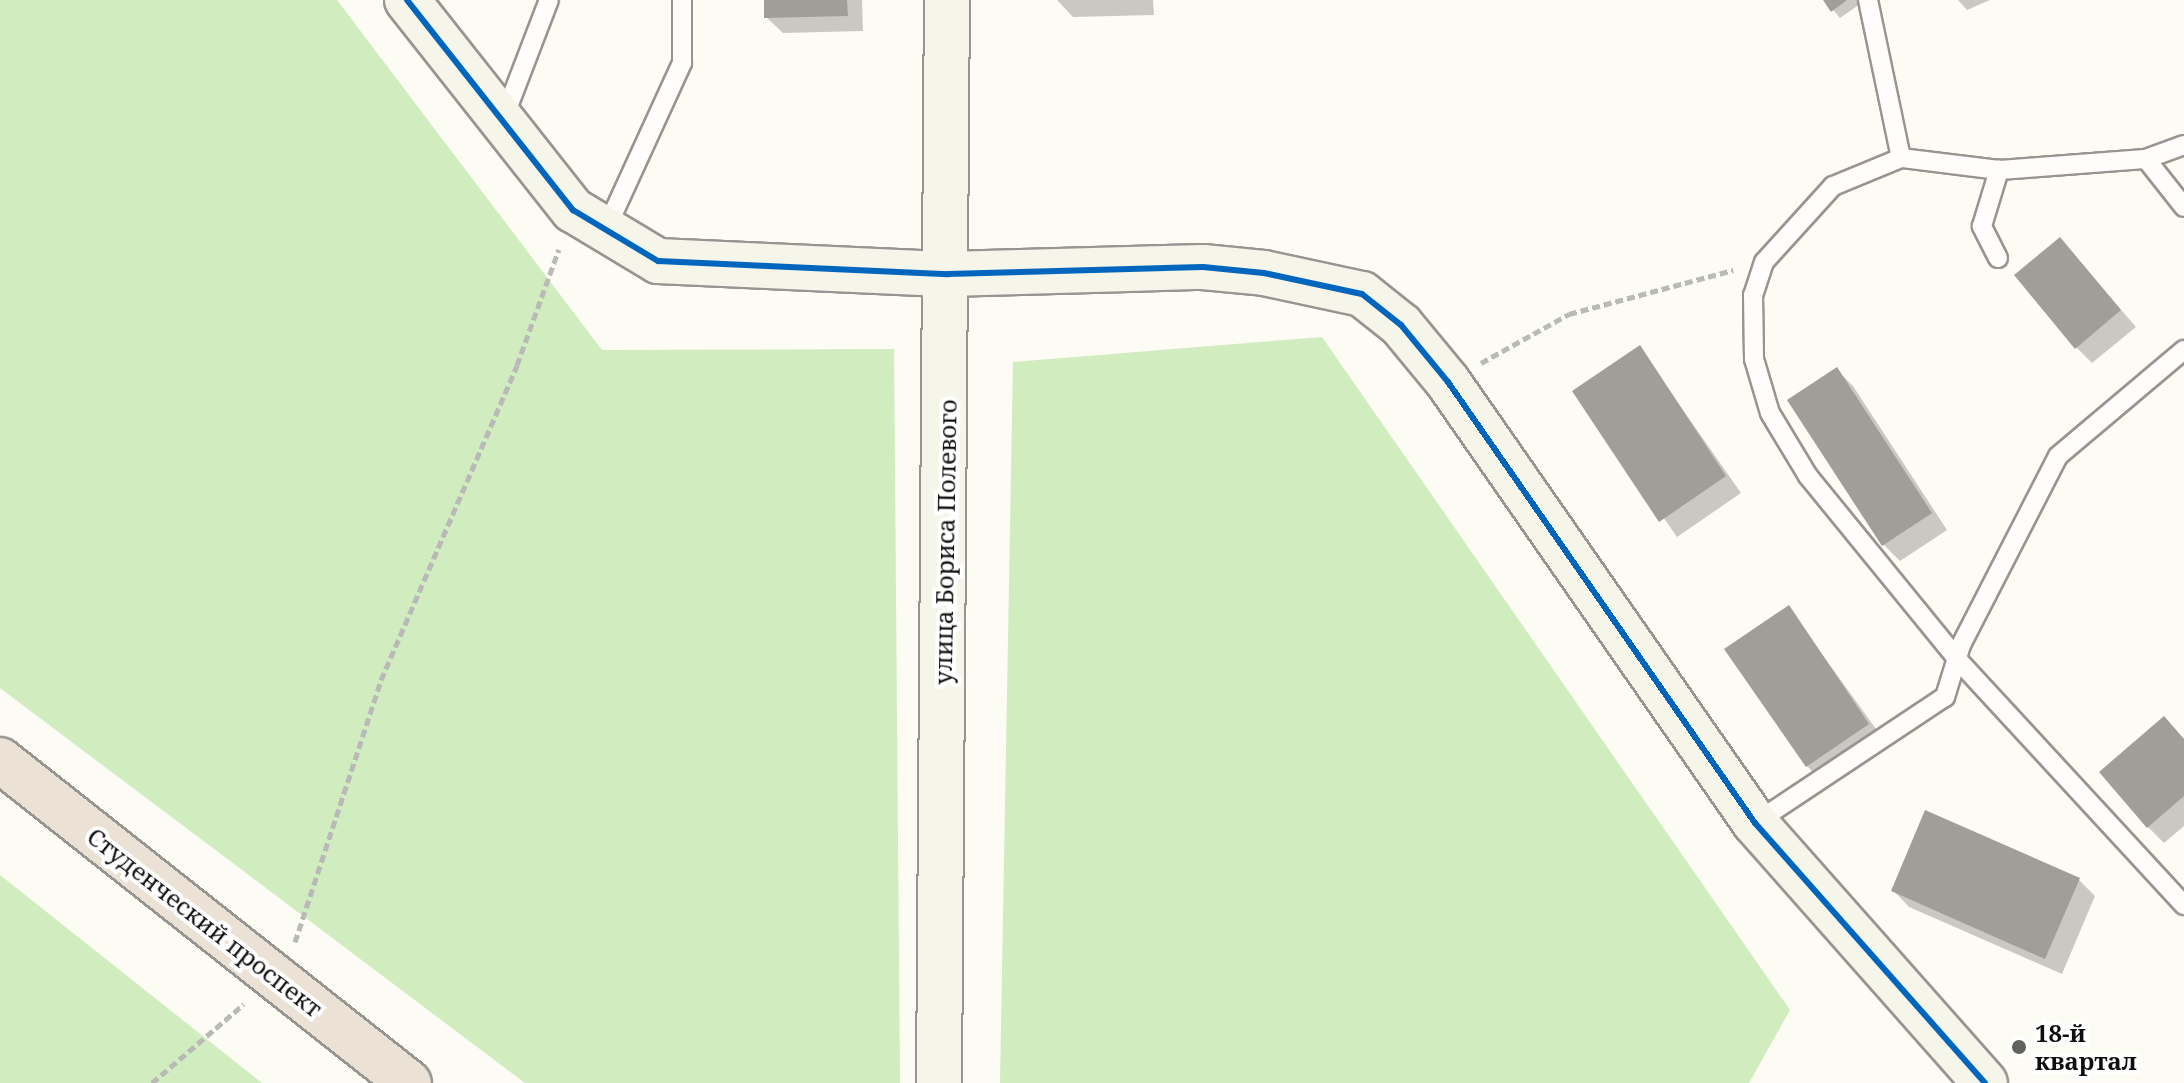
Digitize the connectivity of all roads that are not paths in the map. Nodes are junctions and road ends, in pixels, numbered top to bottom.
1 (407, 0) edge
2 (549, 0) edge
3 (682, 0) edge
4 (947, 0) edge
5 (1868, 0) edge
6 (501, 125) junction
7 (2184, 145) edge
8 (1901, 158) junction
9 (2146, 159) junction
10 (1999, 170) junction
11 (2184, 207) edge
12 (589, 220) junction
13 (1998, 258) dead end
14 (948, 274) junction
15 (2184, 350) edge
16 (1957, 659) junction
17 (0, 760) edge
18 (1755, 823) junction
19 (2184, 905) edge
20 (409, 1083) edge
21 (939, 1083) edge
22 (1985, 1083) edge

1 - 6 main road
2 - 6 lane
3 - 12 lane
4 - 14 main road, улица Бориса Полевого
5 - 8 lane
6 - 12 main road
7 - 9 lane
8 - 10 lane
8 - 16 lane
9 - 10 lane
9 - 11 lane
10 - 13 lane
12 - 14 main road
14 - 18 main road
14 - 21 main road, улица Бориса Полевого
15 - 16 lane
16 - 18 lane
16 - 19 lane
17 - 20 highway, Студенческий проспект
18 - 22 main road

